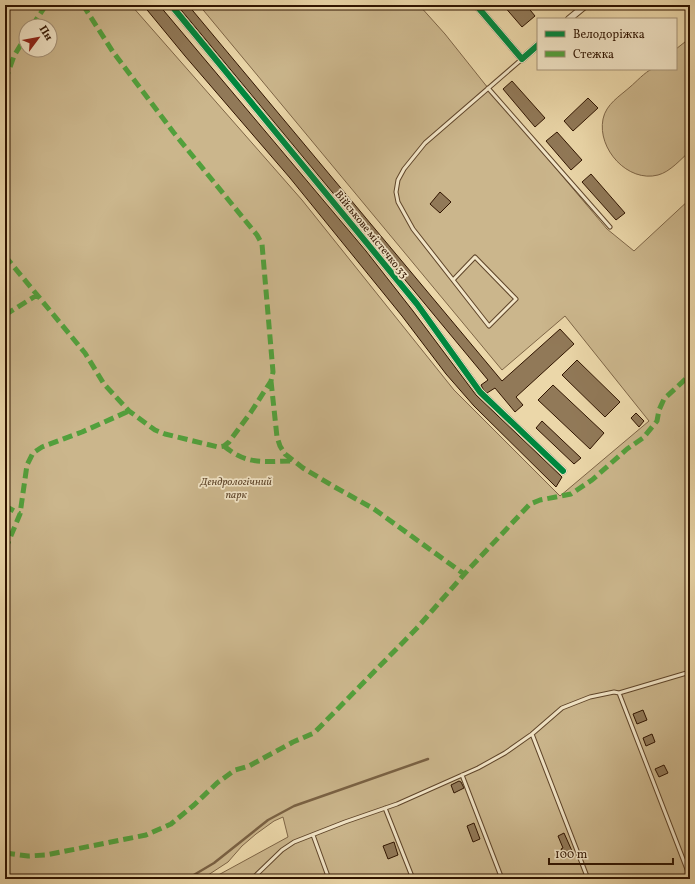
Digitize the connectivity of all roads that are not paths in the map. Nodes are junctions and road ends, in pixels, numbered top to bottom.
1 (171, 5) edge
2 (476, 5) edge
3 (586, 5) edge
4 (570, 18) edge
5 (537, 46) edge
6 (522, 59) junction
7 (488, 88) junction
8 (610, 227) dead end
9 (453, 280) junction
10 (563, 471) dead end
11 (690, 672) edge
12 (619, 693) junction
13 (532, 734) junction
14 (462, 775) junction
15 (385, 808) junction
16 (313, 835) junction
17 (690, 877) edge
18 (252, 879) edge
19 (329, 879) edge
20 (413, 879) edge
21 (502, 879) edge
22 (588, 879) edge

1 - 10 street, Військове містечко 33
2 - 6 street
3 - 4 street
5 - 6 street
6 - 7 lane
7 - 8 lane
7 - 9 lane
9 - 9 lane
11 - 12 lane
12 - 13 lane
12 - 17 lane
13 - 14 lane
13 - 22 lane
14 - 15 lane
14 - 21 lane
15 - 16 lane
15 - 20 lane
16 - 18 lane
16 - 19 lane

